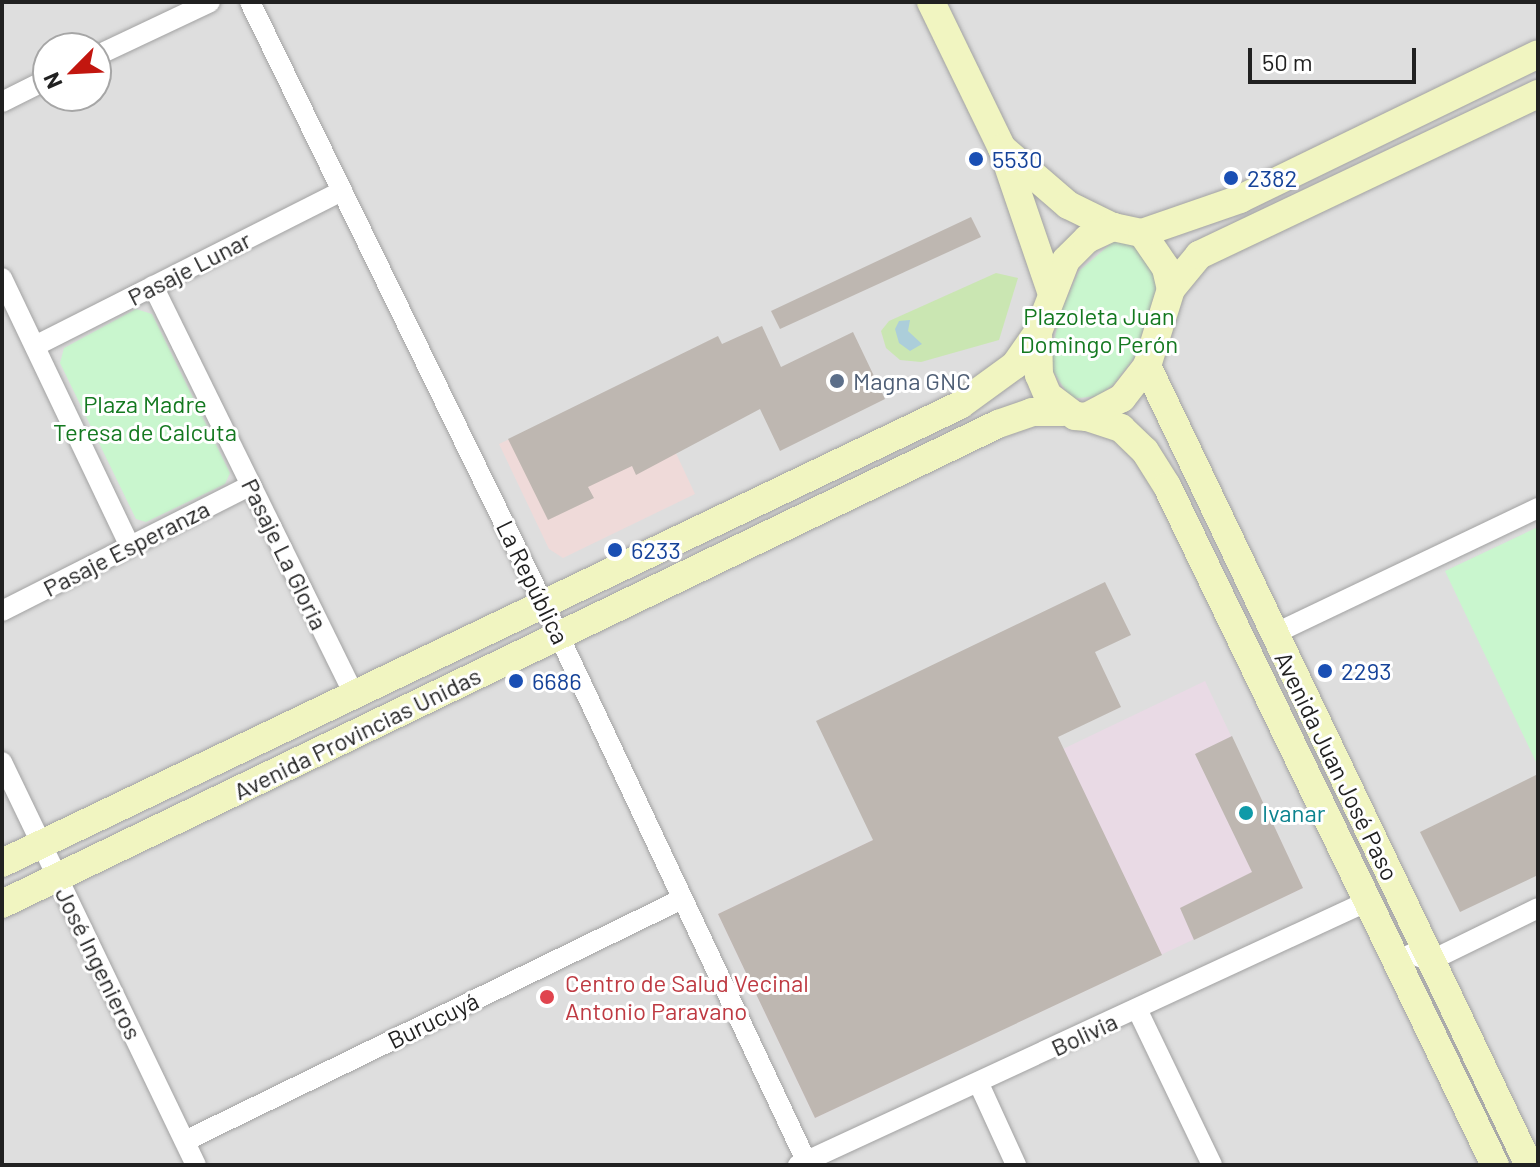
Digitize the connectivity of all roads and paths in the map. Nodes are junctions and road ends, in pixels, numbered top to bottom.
1 (210, 2) edge
2 (250, 2) edge
3 (931, 2) edge
4 (112, 48) edge
5 (1538, 54) edge
6 (32, 87) edge
7 (1538, 94) edge
8 (2, 102) edge
9 (1002, 148) junction
10 (342, 191) junction
11 (1113, 227) junction
12 (1142, 233) junction
13 (2, 278) edge
14 (153, 286) junction
15 (1171, 289) junction
16 (1051, 291) junction
17 (1038, 332) junction
18 (35, 346) junction
19 (1147, 366) junction
20 (1075, 414) junction
21 (251, 485) junction
22 (1538, 508) edge
23 (130, 546) junction
24 (543, 603) junction
25 (2, 611) edge
26 (1274, 634) junction
27 (559, 636) junction
28 (353, 693) junction
29 (2, 762) edge
30 (42, 844) junction
31 (2, 863) edge
32 (57, 878) junction
33 (682, 899) junction
34 (1368, 901) junction
35 (2, 904) edge
36 (1538, 908) edge
37 (1397, 960) junction
38 (1430, 961) junction
39 (1137, 1009) junction
40 (979, 1084) junction
41 (185, 1141) junction
42 (804, 1164) edge
43 (196, 1165) edge
44 (1016, 1165) edge
45 (1212, 1165) edge
46 (1495, 1165) edge
47 (1529, 1165) edge

1 - 4 street
2 - 10 street, La República
3 - 9 main road
5 - 12 main road
6 - 8 street
7 - 15 main road
9 - 11 main road
9 - 16 main road
10 - 14 street, Pasaje Lunar
10 - 24 street, La República
11 - 12 main road
11 - 16 main road
12 - 15 main road
13 - 18 street
14 - 18 street, Pasaje Lunar
14 - 21 street, Pasaje La Gloria
15 - 19 main road
16 - 17 main road
17 - 20 main road
17 - 24 main road, Avenida Provincias Unidas
18 - 23 street
19 - 20 main road
19 - 26 main road, Avenida Juan José Paso
20 - 27 main road, Avenida Provincias Unidas
20 - 34 main road, Avenida Juan José Paso
21 - 23 street, Pasaje Esperanza
21 - 28 street, Pasaje La Gloria
22 - 26 street
23 - 25 street, Pasaje Esperanza
24 - 27 street, La República
24 - 28 main road, Avenida Provincias Unidas
26 - 38 main road, Avenida Juan José Paso
27 - 32 main road, Avenida Provincias Unidas
27 - 33 street, La República
28 - 30 main road, Avenida Provincias Unidas
29 - 30 street, José Ingenieros
30 - 31 main road, Avenida Provincias Unidas
30 - 32 street, José Ingenieros
32 - 35 main road, Avenida Provincias Unidas
32 - 41 street, José Ingenieros
33 - 41 street, Burucuyá
33 - 42 street, La República
34 - 37 main road, Avenida Juan José Paso
34 - 39 street, Bolivia
36 - 38 street
37 - 38 street
37 - 46 main road, Avenida Juan José Paso
38 - 47 main road, Avenida Juan José Paso
39 - 40 street, Bolivia
39 - 45 street
40 - 42 street, Bolivia
40 - 44 street
41 - 43 street, José Ingenieros

